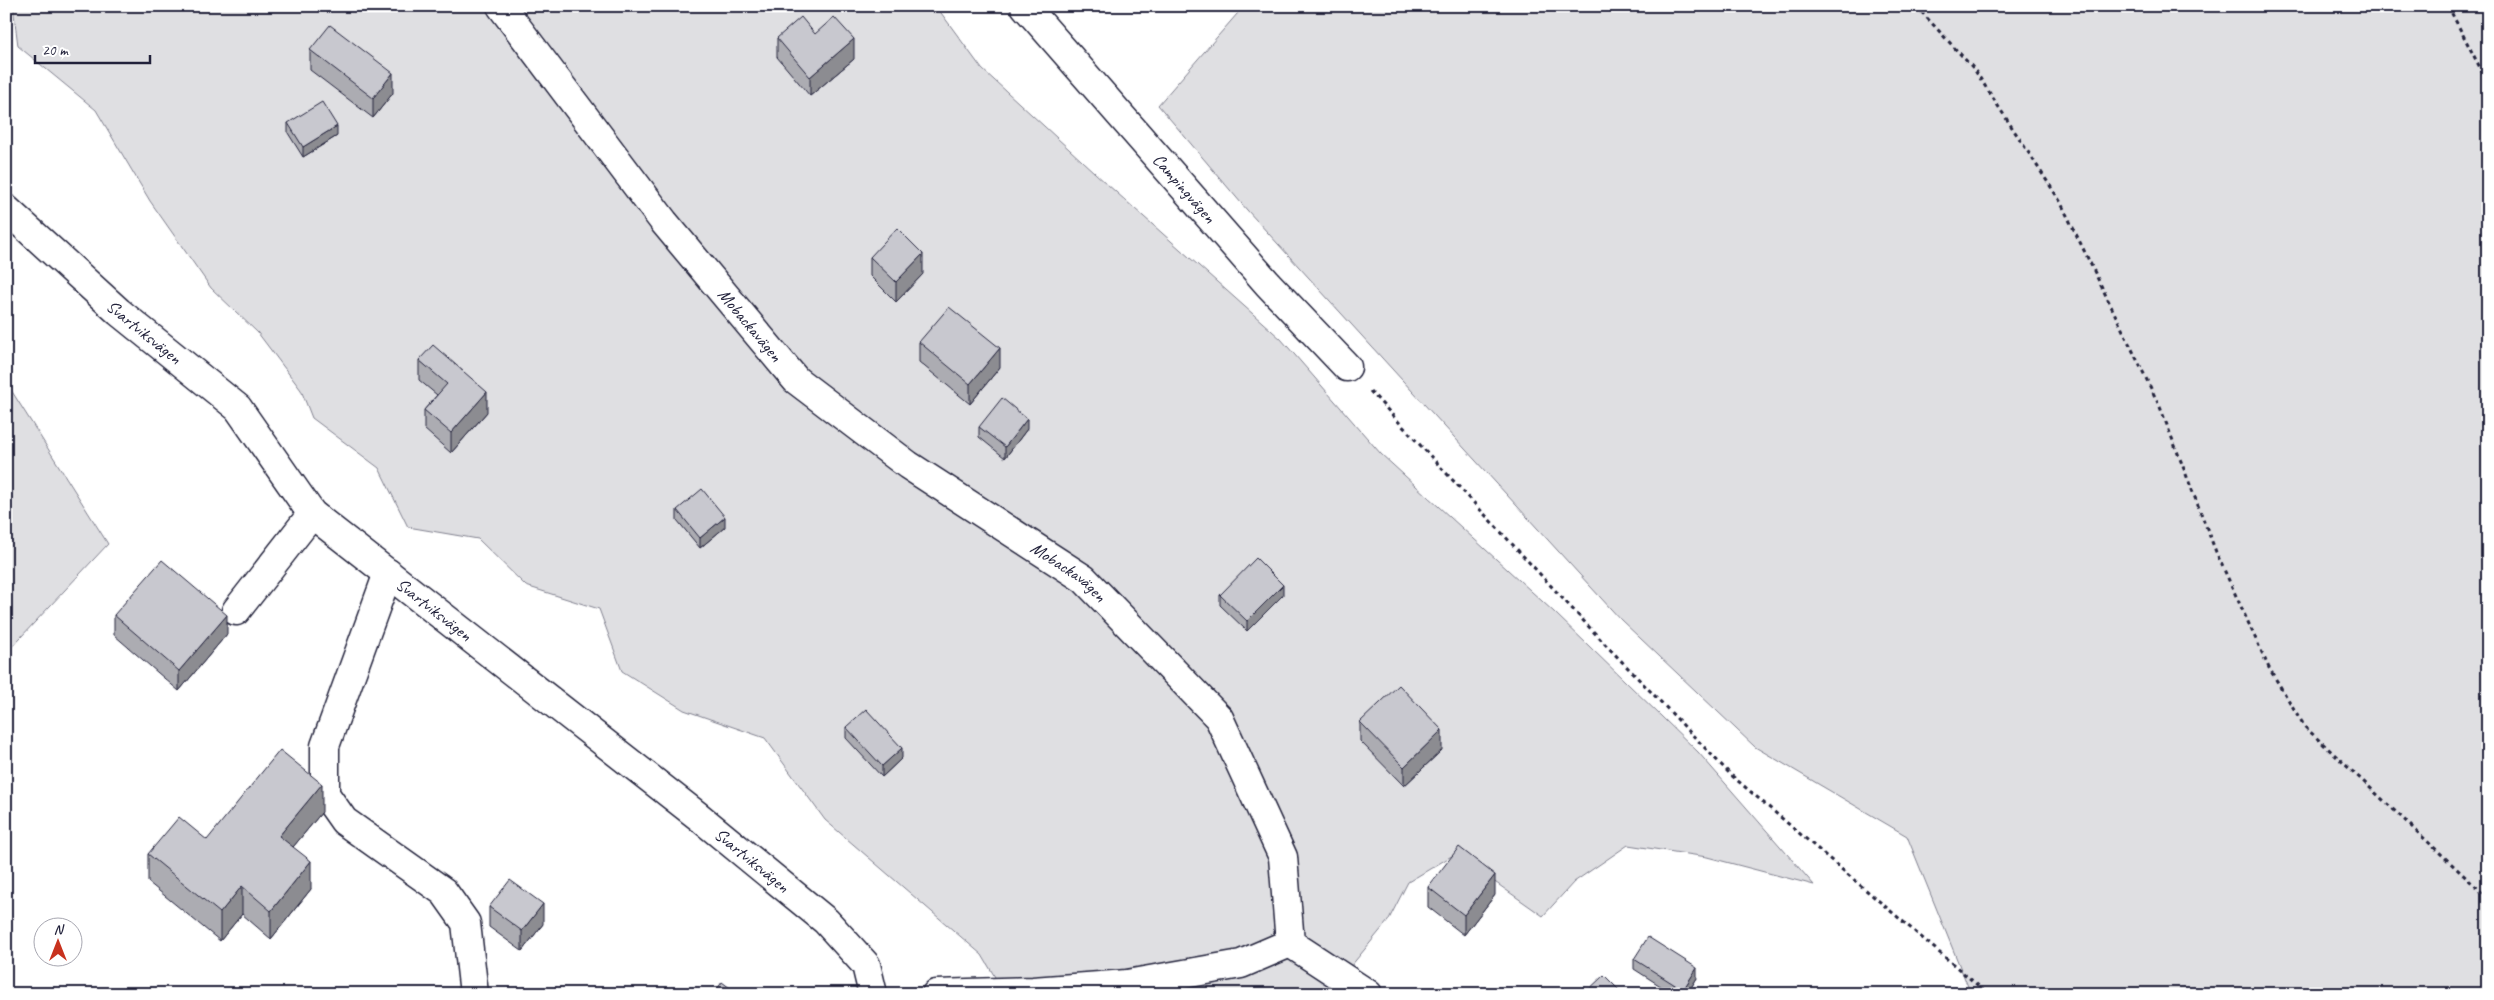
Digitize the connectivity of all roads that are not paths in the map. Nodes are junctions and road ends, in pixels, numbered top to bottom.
1 (501, 6) edge
2 (1025, 6) edge
3 (6, 209) edge
4 (1347, 367) road end
5 (312, 514) junction
6 (388, 573) junction
7 (236, 611) dead end
8 (1290, 943) junction
9 (474, 994) edge
10 (873, 994) edge
11 (936, 994) edge
12 (1368, 994) edge

1 - 8 street, Mobackavägen
2 - 4 street, Campingvägen
3 - 5 street, Svartviksvägen
5 - 6 street, Svartviksvägen
5 - 7 street
6 - 9 street
6 - 10 street, Svartviksvägen
8 - 11 street
8 - 12 street

